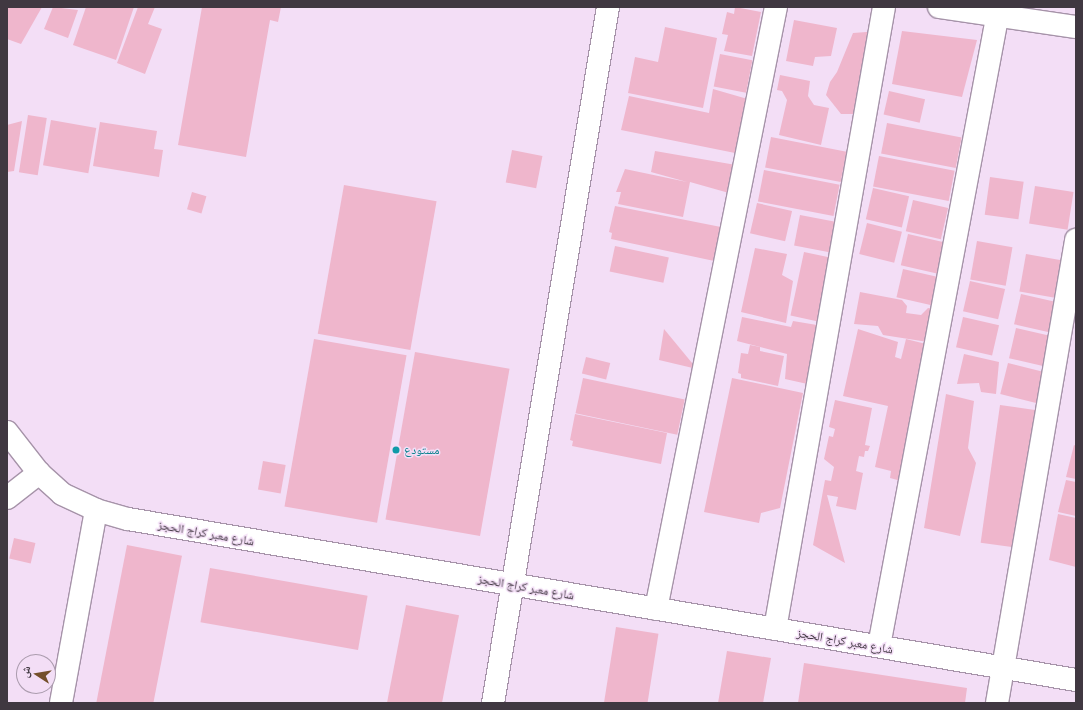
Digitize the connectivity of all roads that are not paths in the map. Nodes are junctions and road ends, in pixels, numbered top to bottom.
1 (608, 7) edge
2 (776, 7) edge
3 (884, 7) edge
4 (939, 7) edge
5 (999, 11) edge
6 (1076, 27) edge
7 (1076, 240) edge
8 (7, 432) edge
9 (39, 473) junction
10 (7, 498) edge
11 (96, 510) junction
12 (513, 585) junction
13 (656, 609) junction
14 (775, 629) junction
15 (879, 646) junction
16 (1004, 667) junction
17 (1076, 680) edge
18 (62, 703) edge
19 (493, 703) edge
20 (997, 703) edge

1 - 12 street
2 - 13 street
3 - 14 street
4 - 5 street
5 - 6 street
5 - 15 street
7 - 16 street
8 - 9 street, شارع معبر كراج الحجز
9 - 10 street
9 - 11 street, شارع معبر كراج الحجز
11 - 12 street, شارع معبر كراج الحجز
11 - 18 street
12 - 13 street, شارع معبر كراج الحجز
12 - 19 street
13 - 14 street, شارع معبر كراج الحجز
14 - 15 street, شارع معبر كراج الحجز
15 - 16 street, شارع معبر كراج الحجز
16 - 17 street, شارع معبر كراج الحجز
16 - 20 street

